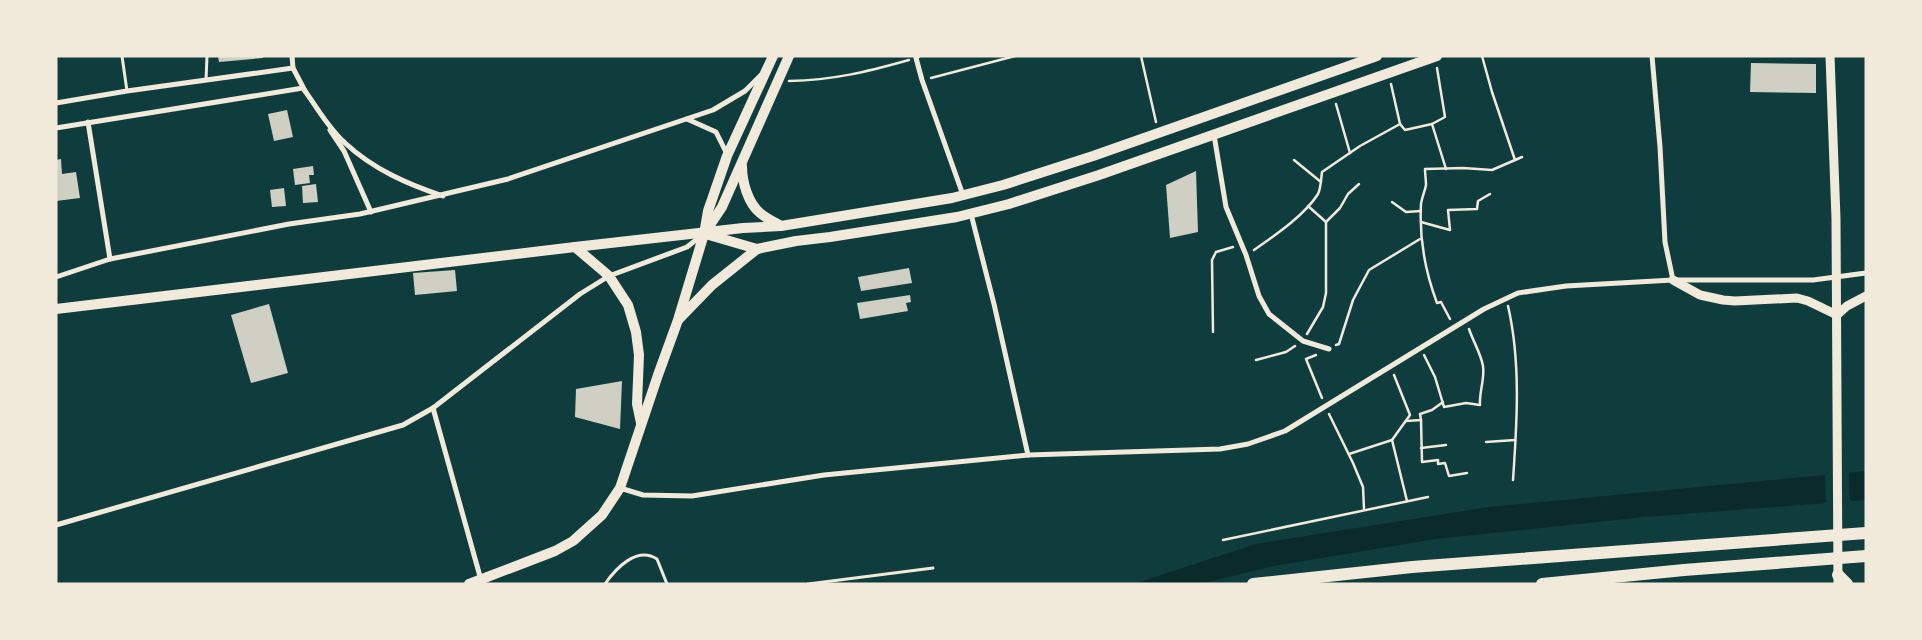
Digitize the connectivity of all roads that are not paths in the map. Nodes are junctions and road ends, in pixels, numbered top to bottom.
1 (122, 56) edge
2 (207, 56) edge
3 (292, 56) edge
4 (773, 56) edge
5 (789, 56) edge
6 (1377, 56) edge
7 (1652, 56) edge
8 (1830, 56) edge
9 (917, 57) edge
10 (1436, 57) edge
11 (293, 68) junction
12 (767, 70) junction
13 (206, 80) junction
14 (304, 90) junction
15 (127, 91) junction
16 (56, 103) edge
17 (686, 119) junction
18 (88, 122) junction
19 (56, 128) edge
20 (1214, 135) junction
21 (727, 156) junction
22 (742, 161) junction
23 (964, 195) junction
24 (443, 196) junction
25 (371, 212) junction
26 (971, 214) junction
27 (781, 226) junction
28 (704, 234) junction
29 (575, 247) junction
30 (757, 249) junction
31 (110, 259) junction
32 (1866, 273) edge
33 (609, 276) junction
34 (56, 277) edge
35 (1673, 280) junction
36 (1866, 296) edge
37 (56, 309) edge
38 (1837, 315) junction
39 (678, 320) junction
40 (1329, 349) road end
41 (433, 408) junction
42 (641, 424) junction
43 (1028, 455) junction
44 (620, 488) junction
45 (56, 525) edge
46 (1866, 533) edge
47 (1866, 556) edge
48 (933, 568) dead end
49 (481, 580) junction
50 (1841, 581) edge
51 (469, 584) edge
52 (605, 584) edge
53 (667, 584) edge
54 (808, 584) edge
55 (1253, 584) edge
56 (1542, 584) edge

1 - 15 lane
2 - 13 lane
3 - 11 street
4 - 12 main road
5 - 22 main road
6 - 23 main road
7 - 35 street
8 - 38 street
9 - 23 street
10 - 20 main road
11 - 13 street
11 - 14 street
12 - 17 street
12 - 21 main road
13 - 15 street
14 - 18 street
14 - 24 street
14 - 25 street
15 - 16 street
17 - 21 street
17 - 24 street
18 - 19 street
18 - 31 street
20 - 26 main road
20 - 40 street
21 - 28 main road
22 - 27 main road
22 - 28 main road
23 - 27 main road
24 - 25 street
25 - 31 street
26 - 30 main road
26 - 43 street
27 - 28 main road
28 - 29 main road
28 - 30 main road
28 - 33 street
28 - 39 main road
29 - 33 main road
29 - 37 main road
30 - 39 main road
31 - 34 street
32 - 35 street
33 - 41 street
33 - 42 main road
35 - 38 street
35 - 43 street
36 - 38 street
38 - 50 street
39 - 42 main road
41 - 45 street
41 - 49 street
42 - 44 main road
43 - 44 street
44 - 49 main road
46 - 55 highway
47 - 56 highway
48 - 54 lane
49 - 51 main road
52 - 53 lane

